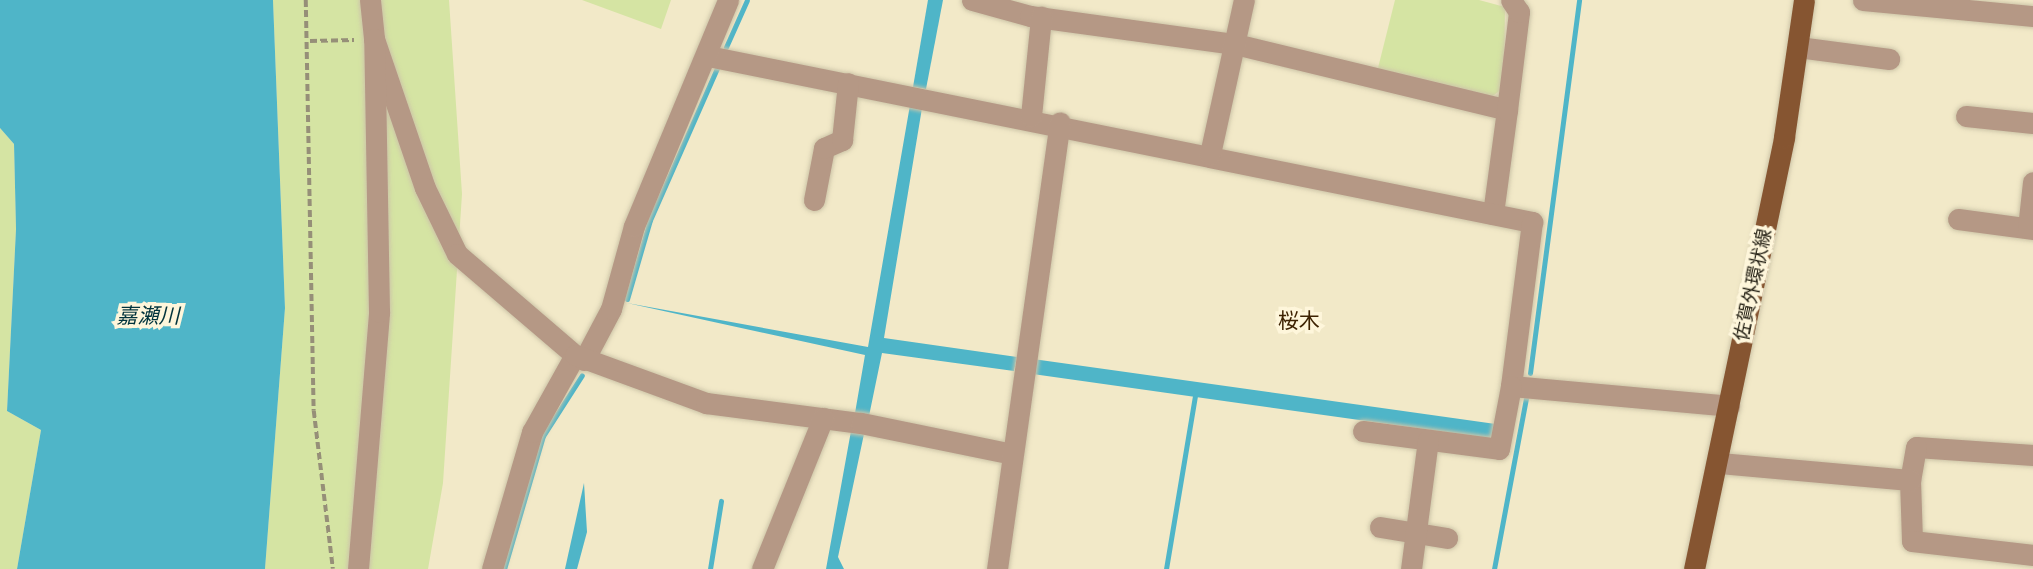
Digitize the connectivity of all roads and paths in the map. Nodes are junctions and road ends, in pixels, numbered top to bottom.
1 (306, 0) edge
2 (370, 0) edge
3 (728, 0) edge
4 (972, 0) edge
5 (1244, 0) edge
6 (1511, 0) edge
7 (1804, 0) edge
8 (1863, 0) edge
9 (2033, 16) edge
10 (1041, 17) junction
11 (374, 39) junction
12 (310, 41) junction
13 (1235, 44) junction
14 (1798, 47) junction
15 (708, 55) junction
16 (1889, 59) dead end
17 (848, 83) junction
18 (1507, 110) junction
19 (1031, 116) junction
20 (1966, 116) dead end
21 (1060, 122) junction
22 (2033, 123) edge
23 (1210, 154) junction
24 (2033, 182) edge
25 (814, 200) dead end
26 (1493, 214) junction
27 (1958, 219) dead end
28 (2031, 228) edge
29 (579, 358) junction
30 (1511, 386) junction
31 (1729, 406) junction
32 (823, 418) junction
33 (1363, 432) dead end
34 (1428, 440) junction
35 (1012, 454) junction
36 (2033, 455) edge
37 (1719, 463) junction
38 (1910, 480) junction
39 (1380, 527) dead end
40 (1416, 532) junction
41 (1447, 538) dead end
42 (2033, 555) edge
43 (333, 569) edge
44 (358, 569) edge
45 (492, 569) edge
46 (762, 569) edge
47 (997, 569) edge
48 (1410, 569) edge
49 (1694, 569) edge

1 - 12 path
2 - 11 street
3 - 15 street
4 - 10 street
5 - 13 street
6 - 18 street
7 - 14 main road, 佐賀外環状線
8 - 9 street
10 - 13 street
10 - 19 street
11 - 12 path
11 - 29 street
11 - 44 street
12 - 43 path
13 - 18 street
13 - 23 street
14 - 16 street
14 - 31 main road, 佐賀外環状線
15 - 17 street
15 - 29 street
17 - 19 street
17 - 25 street
18 - 26 street
19 - 21 street
20 - 22 street
21 - 23 street
21 - 35 street
23 - 26 street
24 - 28 street
26 - 30 street
27 - 28 street
29 - 32 street
29 - 45 street
30 - 31 street
30 - 34 street
31 - 37 main road, 佐賀外環状線
32 - 35 street
32 - 46 street
33 - 34 street
34 - 40 street
35 - 47 street
36 - 38 street
37 - 38 street
37 - 49 main road, 佐賀外環状線
38 - 42 street
39 - 40 street
40 - 41 street
40 - 48 street

